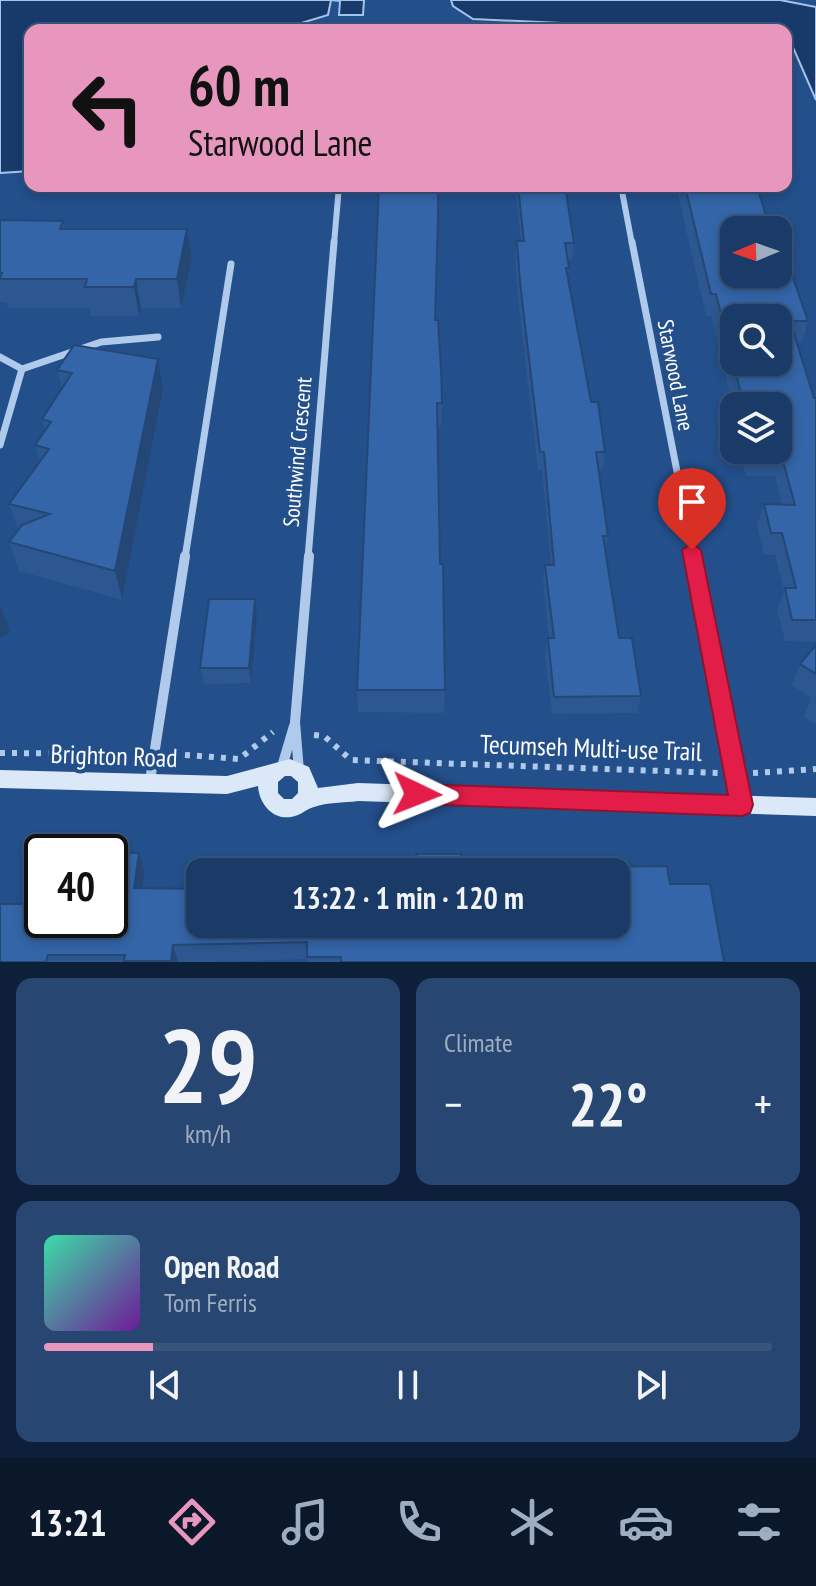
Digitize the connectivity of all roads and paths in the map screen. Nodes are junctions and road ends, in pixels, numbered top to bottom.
1 (339, 192) edge
2 (622, 192) edge
3 (231, 264) dead end
4 (158, 337) dead end
5 (0, 357) edge
6 (22, 369) junction
7 (0, 445) edge
8 (295, 729) junction
9 (0, 753) edge
10 (154, 754) junction
11 (816, 769) edge
12 (735, 773) junction
13 (0, 779) edge
14 (294, 779) junction
15 (149, 782) junction
16 (227, 785) junction
17 (268, 797) junction
18 (742, 805) junction
19 (816, 807) edge

1 - 8 street, Southwind Crescent
2 - 12 street, Starwood Lane
3 - 10 street
4 - 6 street
5 - 6 street
6 - 7 street
8 - 10 path
8 - 12 path, Tecumseh Multi-use Trail
8 - 14 street, Southwind Crescent
8 - 14 street, Southwind Crescent
9 - 10 path
10 - 15 street
11 - 12 path, Tecumseh Multi-use Trail
12 - 18 street, Starwood Lane
13 - 15 street, Brighton Road
14 - 16 street, Brighton Road
14 - 17 street
14 - 17 street, Brighton Road
14 - 18 street, Brighton Road
15 - 16 street, Brighton Road
16 - 17 street, Brighton Road
18 - 19 street, Brighton Road

